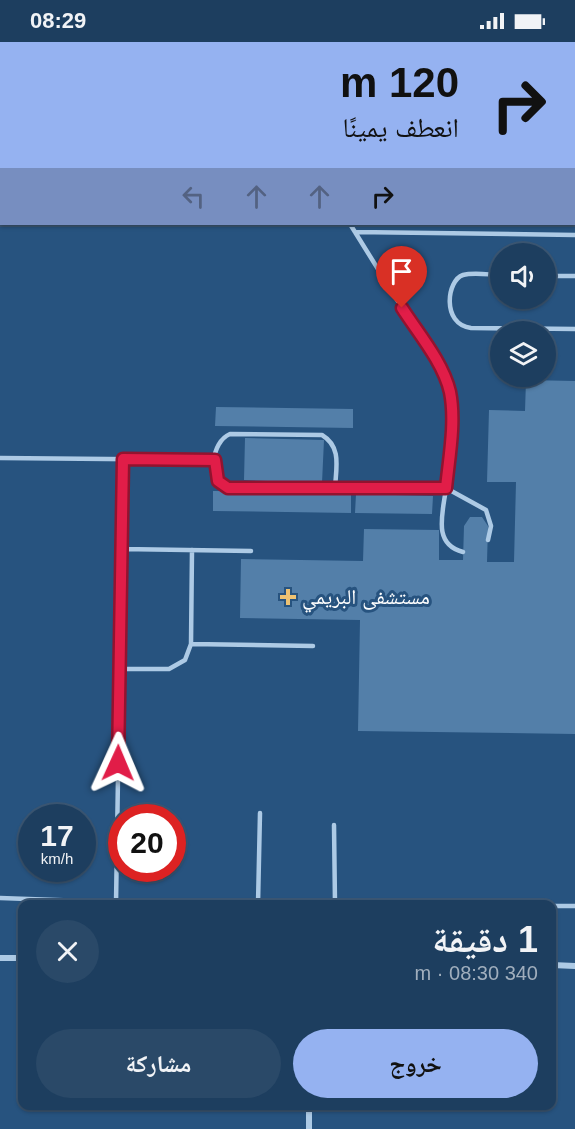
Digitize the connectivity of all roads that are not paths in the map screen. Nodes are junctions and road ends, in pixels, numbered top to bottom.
1 (351, 225) edge
2 (355, 232) junction
3 (575, 235) edge
4 (490, 275) edge
5 (556, 276) edge
6 (575, 276) edge
7 (575, 329) edge
8 (0, 458) edge
9 (123, 459) junction
10 (215, 460) junction
11 (335, 488) junction
12 (446, 488) junction
13 (488, 540) dead end
14 (122, 549) junction
15 (192, 550) junction
16 (251, 551) dead end
17 (463, 552) dead end
18 (191, 644) junction
19 (313, 646) dead end
20 (120, 669) junction
21 (260, 813) dead end
22 (334, 825) dead end
23 (0, 898) edge
24 (39, 900) edge
25 (116, 900) edge
26 (258, 900) edge
27 (334, 900) edge
28 (556, 906) edge
29 (575, 906) edge
30 (0, 958) edge
31 (18, 958) edge
32 (556, 965) edge
33 (575, 966) edge
34 (309, 1110) edge
35 (309, 1129) edge

1 - 2 lane
2 - 3 lane
2 - 12 lane
4 - 7 lane
5 - 6 lane
8 - 9 lane
9 - 10 lane
9 - 14 lane
10 - 11 lane
10 - 11 lane
11 - 12 lane
12 - 13 lane
12 - 17 lane
14 - 15 lane
14 - 20 lane
15 - 16 lane
15 - 18 lane
18 - 19 lane
18 - 20 lane
20 - 25 lane
21 - 26 lane
22 - 27 lane
23 - 24 lane
28 - 29 lane
30 - 31 street
32 - 33 street
34 - 35 street

